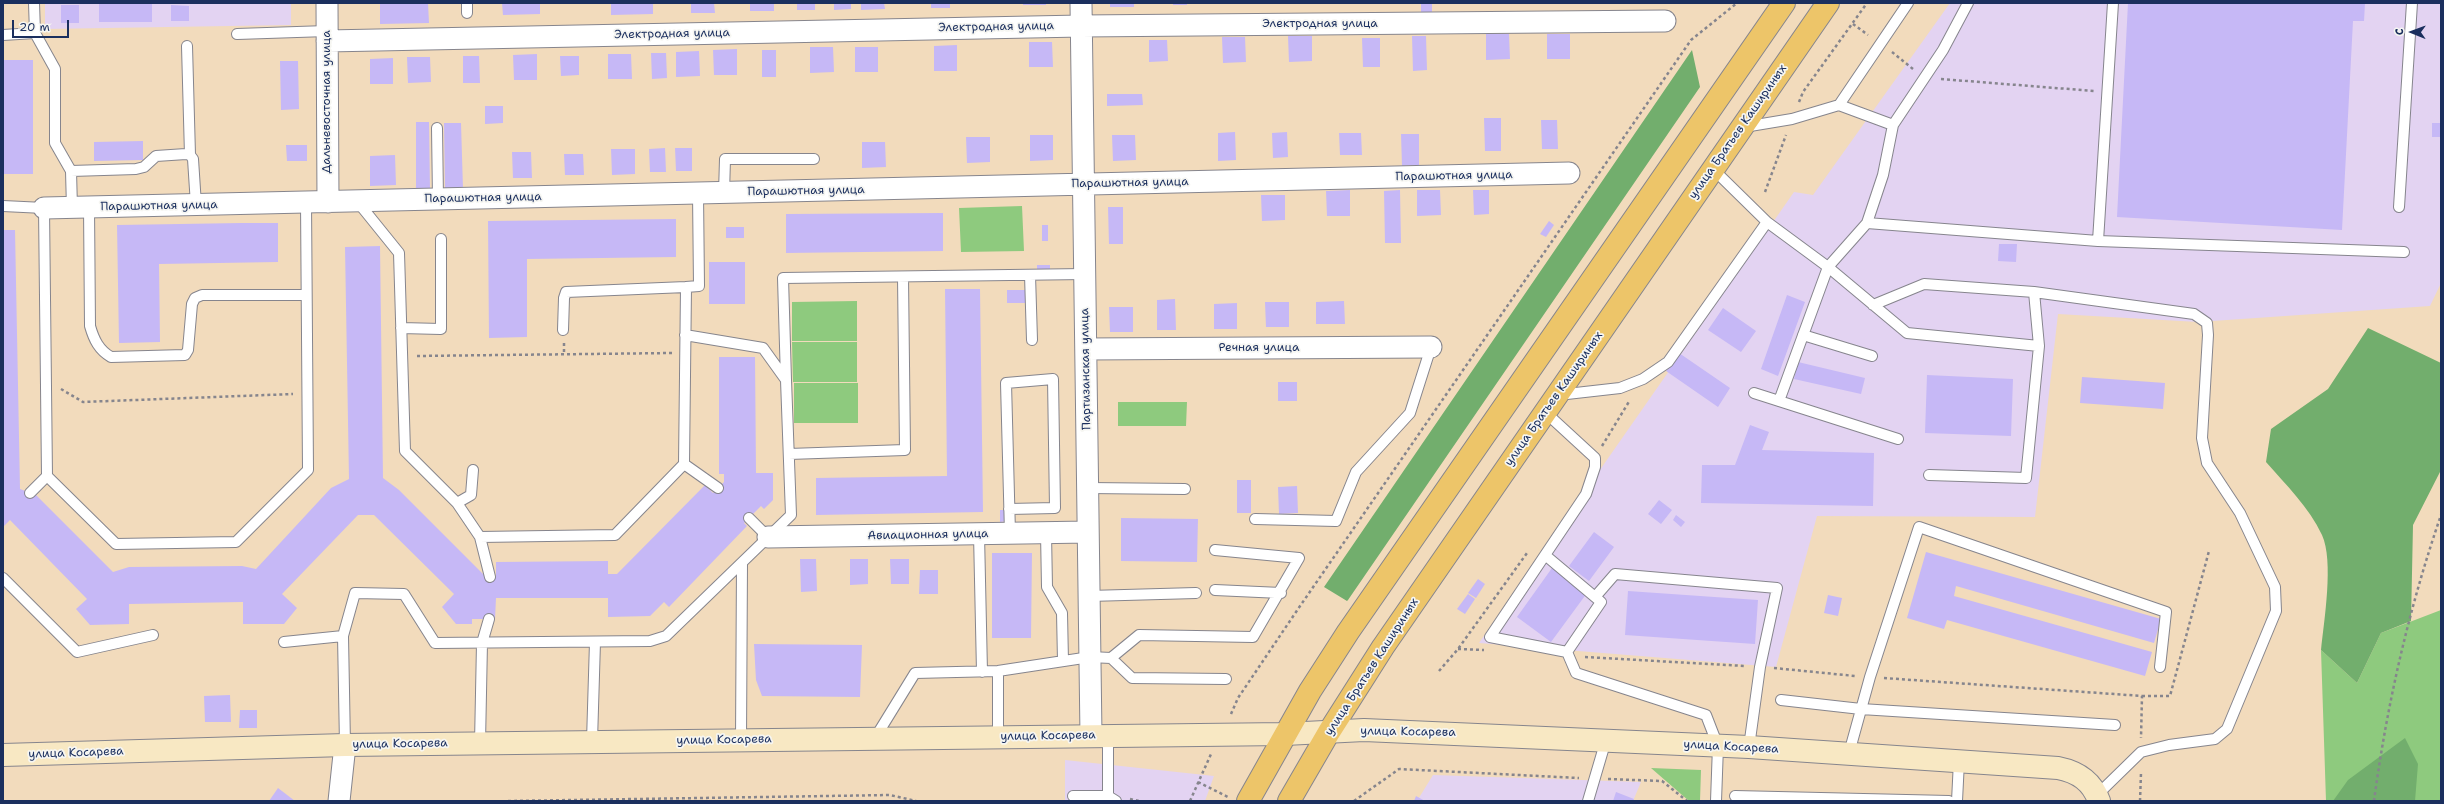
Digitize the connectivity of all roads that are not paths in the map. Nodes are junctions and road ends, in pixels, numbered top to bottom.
1 (34, 3) edge
2 (327, 3) edge
3 (1081, 3) edge
4 (1784, 3) edge
5 (1828, 3) edge
6 (1908, 3) edge
7 (1968, 3) edge
8 (2113, 3) edge
9 (2412, 3) edge
10 (1666, 21) dead end
11 (1081, 26) junction
12 (35, 33) junction
13 (237, 34) dead end
14 (3, 35) edge
15 (327, 36) junction
16 (187, 46) dead end
17 (1838, 105) junction
18 (1893, 125) junction
19 (1742, 127) junction
20 (437, 128) dead end
21 (190, 155) junction
22 (814, 160) dead end
23 (1713, 169) junction
24 (71, 171) junction
25 (1569, 173) dead end
26 (1084, 184) junction
27 (698, 193) junction
28 (724, 193) junction
29 (438, 199) junction
30 (357, 201) junction
31 (306, 202) junction
32 (328, 202) junction
33 (196, 205) junction
34 (3, 206) edge
35 (2399, 207) dead end
36 (44, 208) junction
37 (80, 208) junction
38 (1767, 222) junction
39 (1867, 223) junction
40 (441, 239) dead end
41 (2098, 241) junction
42 (2404, 252) dead end
43 (1828, 266) junction
44 (1085, 274) junction
45 (1030, 275) junction
46 (903, 277) junction
47 (686, 287) junction
48 (2034, 292) junction
49 (306, 295) junction
50 (1874, 306) junction
51 (401, 328) junction
52 (563, 330) dead end
53 (685, 335) junction
54 (1803, 335) junction
55 (1032, 340) dead end
56 (2039, 346) junction
57 (1431, 347) joint
58 (1086, 349) junction
59 (1872, 356) dead end
60 (786, 380) junction
61 (1754, 393) dead end
62 (1779, 401) junction
63 (1550, 404) junction
64 (1898, 439) dead end
65 (790, 454) junction
66 (684, 464) junction
67 (473, 470) dead end
68 (1929, 475) dead end
69 (47, 476) junction
70 (718, 488) dead end
71 (1088, 488) junction
72 (1185, 488) dead end
73 (30, 492) dead end
74 (457, 502) junction
75 (1009, 509) junction
76 (749, 518) dead end
77 (1255, 519) dead end
78 (1088, 532) junction
79 (1010, 533) junction
80 (1046, 533) junction
81 (979, 534) junction
82 (480, 537) junction
83 (768, 537) junction
84 (1215, 550) dead end
85 (1545, 556) junction
86 (742, 563) junction
87 (490, 577) dead end
88 (3, 578) edge
89 (1215, 590) dead end
90 (1196, 593) dead end
91 (1281, 593) junction
92 (1090, 596) junction
93 (1595, 597) junction
94 (489, 619) dead end
95 (154, 634) dead end
96 (343, 636) junction
97 (284, 642) dead end
98 (595, 642) junction
99 (482, 643) junction
100 (1567, 654) junction
101 (1090, 657) junction
102 (1111, 658) junction
103 (1063, 662) junction
104 (2160, 667) dead end
105 (998, 671) junction
106 (982, 672) junction
107 (1226, 679) dead end
108 (1781, 700) dead end
109 (1861, 709) junction
110 (2115, 725) dead end
111 (1329, 732) junction
112 (1284, 734) junction
113 (1100, 736) junction
114 (998, 737) junction
115 (875, 738) junction
116 (741, 740) junction
117 (1606, 740) junction
118 (592, 741) junction
119 (480, 743) junction
120 (345, 745) junction
121 (1718, 746) junction
122 (1749, 747) junction
123 (1849, 753) junction
124 (3, 755) edge
125 (1958, 760) junction
126 (2095, 792) edge
127 (1073, 796) dead end
128 (1735, 796) dead end
129 (1112, 798) edge
130 (1239, 799) edge
131 (339, 801) edge
132 (1289, 801) edge
133 (1588, 801) edge
134 (1716, 801) edge
135 (1949, 801) edge
136 (1958, 801) edge

1 - 12 lane
2 - 15 street, Дальневосточная улица
3 - 11 street, Партизанская улица
4 - 112 main road
5 - 19 main road, улица Братьев Кашириных
6 - 17 lane
7 - 18 lane
8 - 41 lane
9 - 35 lane
10 - 11 street, Электродная улица
11 - 15 street, Электродная улица
11 - 26 street, Партизанская улица
12 - 14 lane
12 - 24 lane
13 - 15 lane
15 - 32 street, Дальневосточная улица
16 - 21 lane
17 - 18 lane
17 - 19 lane
18 - 39 lane
19 - 23 main road, улица Братьев Кашириных
20 - 29 lane
21 - 24 lane
21 - 33 lane
22 - 28 lane
23 - 38 lane
23 - 63 main road, улица Братьев Кашириных
24 - 37 lane
25 - 26 street, Парашютная улица
26 - 28 street, Парашютная улица
26 - 44 street, Партизанская улица
27 - 28 street, Парашютная улица
27 - 29 street, Парашютная улица
27 - 47 lane
29 - 30 street, Парашютная улица
30 - 32 street, Парашютная улица
30 - 51 lane
31 - 32 street, Парашютная улица
31 - 33 street, Парашютная улица
31 - 49 lane
33 - 37 street, Парашютная улица
34 - 36 lane
36 - 37 street, Парашютная улица
36 - 69 lane
37 - 49 lane
38 - 43 lane
38 - 63 lane
39 - 41 lane
39 - 43 lane
40 - 51 lane
41 - 42 lane
43 - 50 lane
43 - 54 lane
44 - 45 lane
44 - 58 street, Партизанская улица
45 - 46 lane
45 - 55 lane
46 - 60 lane
46 - 65 lane
47 - 52 lane
47 - 53 lane
48 - 50 lane
48 - 56 lane
48 - 126 lane
49 - 69 lane
50 - 56 lane
51 - 74 lane
53 - 60 lane
53 - 66 lane
54 - 59 lane
54 - 62 lane
56 - 68 lane
57 - 58 street, Речная улица
57 - 77 lane
58 - 71 street, Партизанская улица
60 - 65 lane
61 - 62 lane
62 - 64 lane
63 - 85 lane
63 - 111 main road, улица Братьев Кашириных
65 - 83 lane
66 - 70 lane
66 - 82 lane
67 - 74 lane
69 - 73 lane
71 - 72 lane
71 - 78 street, Партизанская улица
74 - 82 lane
75 - 75 lane
75 - 79 lane
76 - 83 lane
78 - 80 street, Авиационная улица
78 - 92 street, Партизанская улица
79 - 80 street, Авиационная улица
79 - 81 street, Авиационная улица
80 - 103 lane
81 - 83 street, Авиационная улица
81 - 106 lane
82 - 87 lane
83 - 86 lane
84 - 91 lane
85 - 93 lane
85 - 100 lane
86 - 98 lane
86 - 116 lane
88 - 95 lane
89 - 91 lane
90 - 92 lane
91 - 102 lane
92 - 101 street, Партизанская улица
93 - 100 lane
93 - 122 lane
94 - 99 lane
96 - 97 lane
96 - 99 lane
96 - 120 lane
98 - 99 lane
98 - 118 lane
99 - 119 lane
100 - 121 lane
101 - 102 lane
101 - 103 lane
101 - 113 street, Партизанская улица
102 - 107 lane
103 - 105 lane
104 - 109 lane
105 - 106 lane
105 - 114 lane
106 - 115 lane
108 - 109 lane
109 - 110 lane
109 - 123 lane
111 - 112 street, улица Косарева
111 - 117 street, улица Косарева
111 - 132 main road, улица Братьев Кашириных
112 - 113 street, улица Косарева
112 - 130 main road
113 - 114 street, улица Косарева
113 - 129 lane
114 - 115 street, улица Косарева
115 - 116 street, улица Косарева
116 - 118 street, улица Косарева
117 - 121 street, улица Косарева
117 - 133 lane
118 - 119 street, улица Косарева
119 - 120 street, улица Косарева
120 - 124 street, улица Косарева
120 - 131 street
121 - 122 street, улица Косарева
121 - 134 lane
122 - 123 street, улица Косарева
123 - 125 street, улица Косарева
125 - 126 street, улица Косарева
125 - 136 lane
127 - 129 lane
128 - 135 lane

